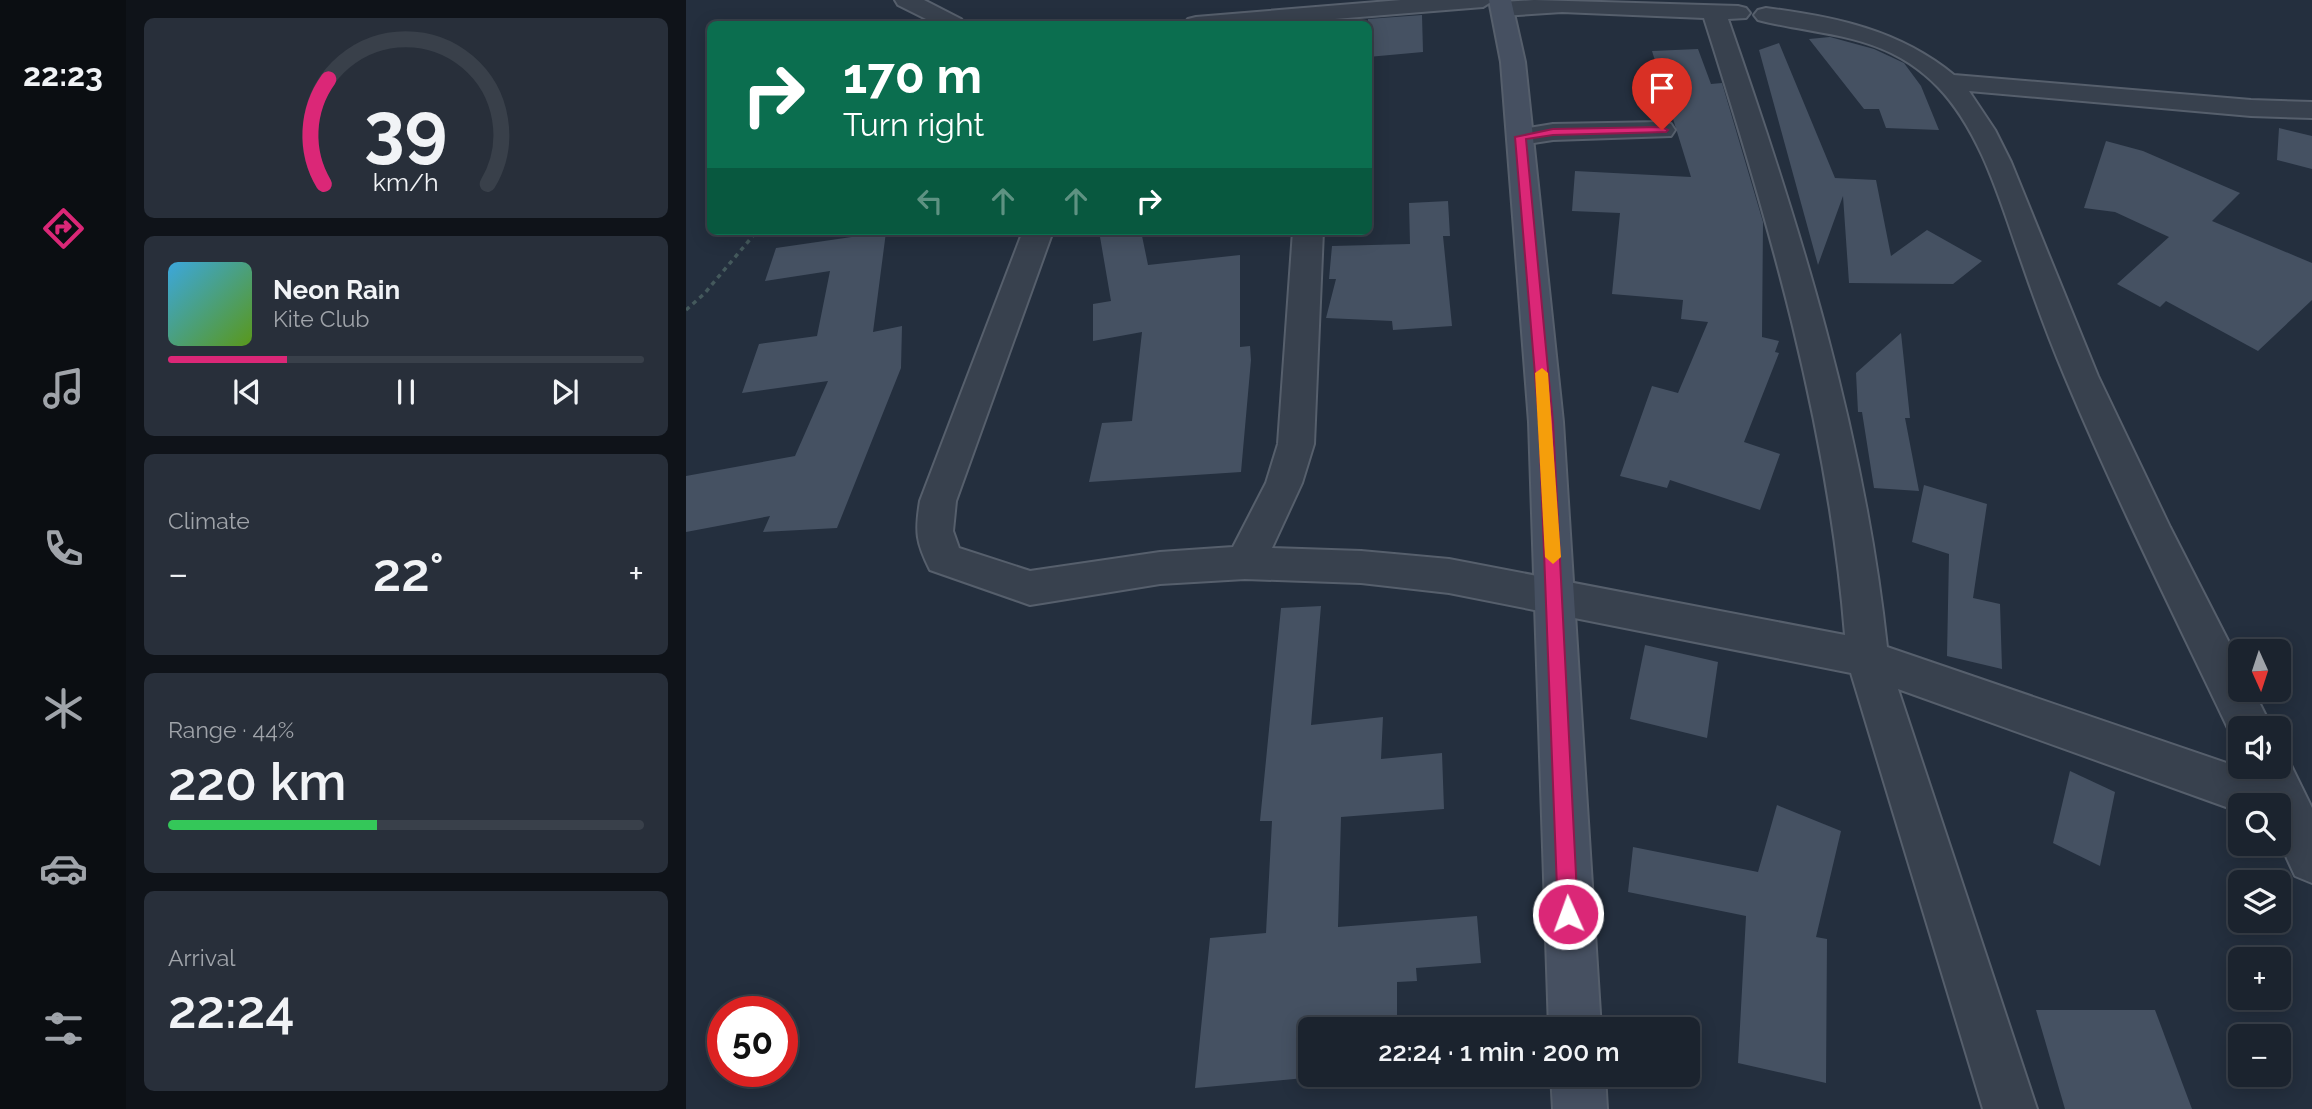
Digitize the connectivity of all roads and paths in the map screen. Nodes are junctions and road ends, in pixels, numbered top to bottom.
1 (906, 0) edge
2 (961, 0) edge
3 (1797, 0) edge
4 (1495, 3) edge
5 (1714, 12) junction
6 (1766, 15) junction
7 (1332, 19) edge
8 (945, 21) edge
9 (950, 21) edge
10 (1278, 21) edge
11 (1947, 82) junction
12 (2312, 110) edge
13 (1662, 130) dead end
14 (1520, 137) junction
15 (754, 235) edge
16 (1037, 235) edge
17 (1308, 235) edge
18 (686, 310) edge
19 (1245, 563) junction
20 (1555, 596) junction
21 (1868, 658) junction
22 (2244, 716) edge
23 (2250, 793) edge
24 (2291, 813) edge
25 (2312, 859) edge
26 (1574, 1017) edge
27 (1578, 1087) edge
28 (1580, 1109) edge
29 (2010, 1109) edge

1 - 8 street
2 - 9 street
3 - 6 street
4 - 5 street
4 - 7 street
4 - 14 main road
5 - 6 street
5 - 21 street
6 - 11 street
7 - 10 street
11 - 12 street
11 - 22 street
13 - 14 street
14 - 20 main road
15 - 18 path
16 - 19 street
17 - 19 street
19 - 20 street
20 - 21 street
20 - 26 main road
21 - 23 street
21 - 29 street
24 - 25 street
27 - 28 main road

